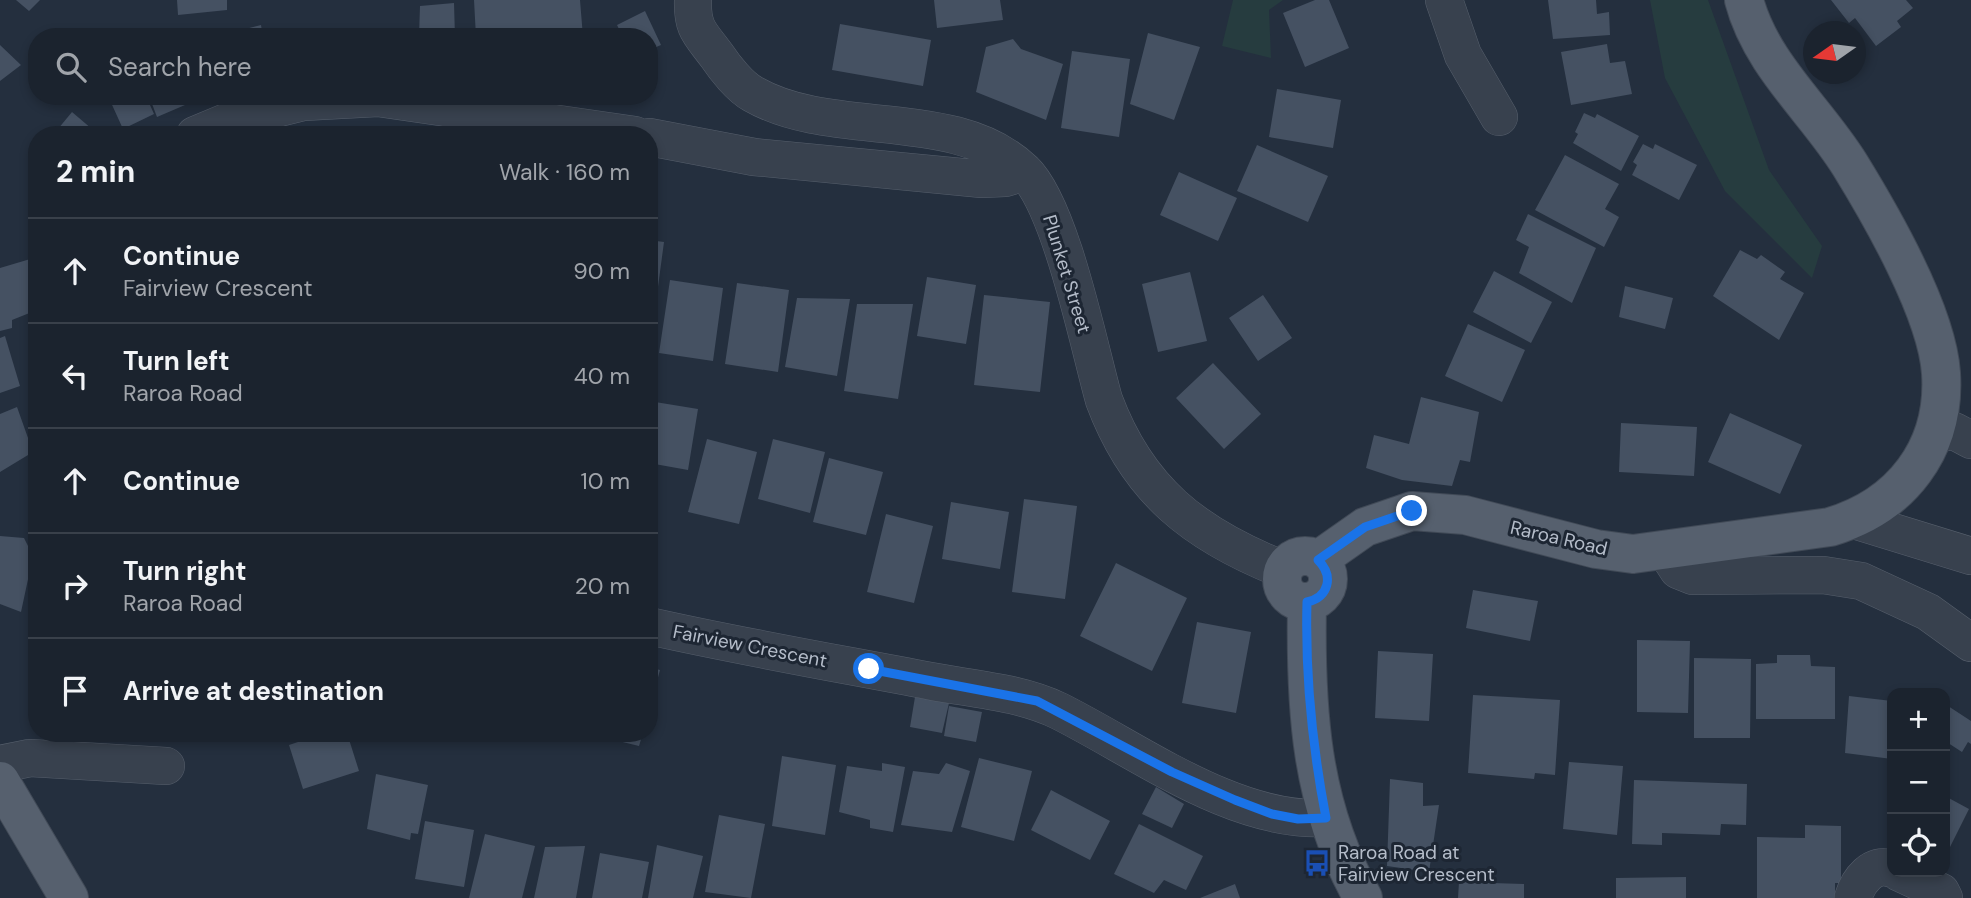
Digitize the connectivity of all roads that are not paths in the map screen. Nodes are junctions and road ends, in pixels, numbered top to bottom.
1 (693, 0) edge
2 (1444, 0) edge
3 (1744, 0) edge
4 (291, 105) edge
5 (427, 105) edge
6 (1499, 117) dead end
7 (217, 126) edge
8 (572, 126) edge
9 (658, 139) edge
10 (1025, 172) junction
11 (1953, 437) edge
12 (1854, 520) junction
13 (1665, 550) junction
14 (1971, 556) edge
15 (1301, 565) junction
16 (658, 628) edge
17 (1971, 643) edge
18 (166, 766) dead end
19 (3, 779) edge
20 (1326, 818) junction
21 (1887, 867) edge
22 (1909, 877) edge
23 (69, 898) edge
24 (1363, 898) edge
25 (1853, 898) edge
26 (1944, 898) edge

1 - 10 street, Plunket Street
2 - 6 street
3 - 11 main road, Raroa Road
4 - 7 street
5 - 8 street
9 - 10 street
10 - 15 street, Plunket Street
11 - 12 main road, Raroa Road
12 - 13 main road, Raroa Road
12 - 14 street
13 - 15 main road, Raroa Road
13 - 17 street
15 - 20 main road
16 - 20 street, Fairview Crescent
18 - 19 street
19 - 23 main road
20 - 24 main road
21 - 25 street
22 - 26 street

